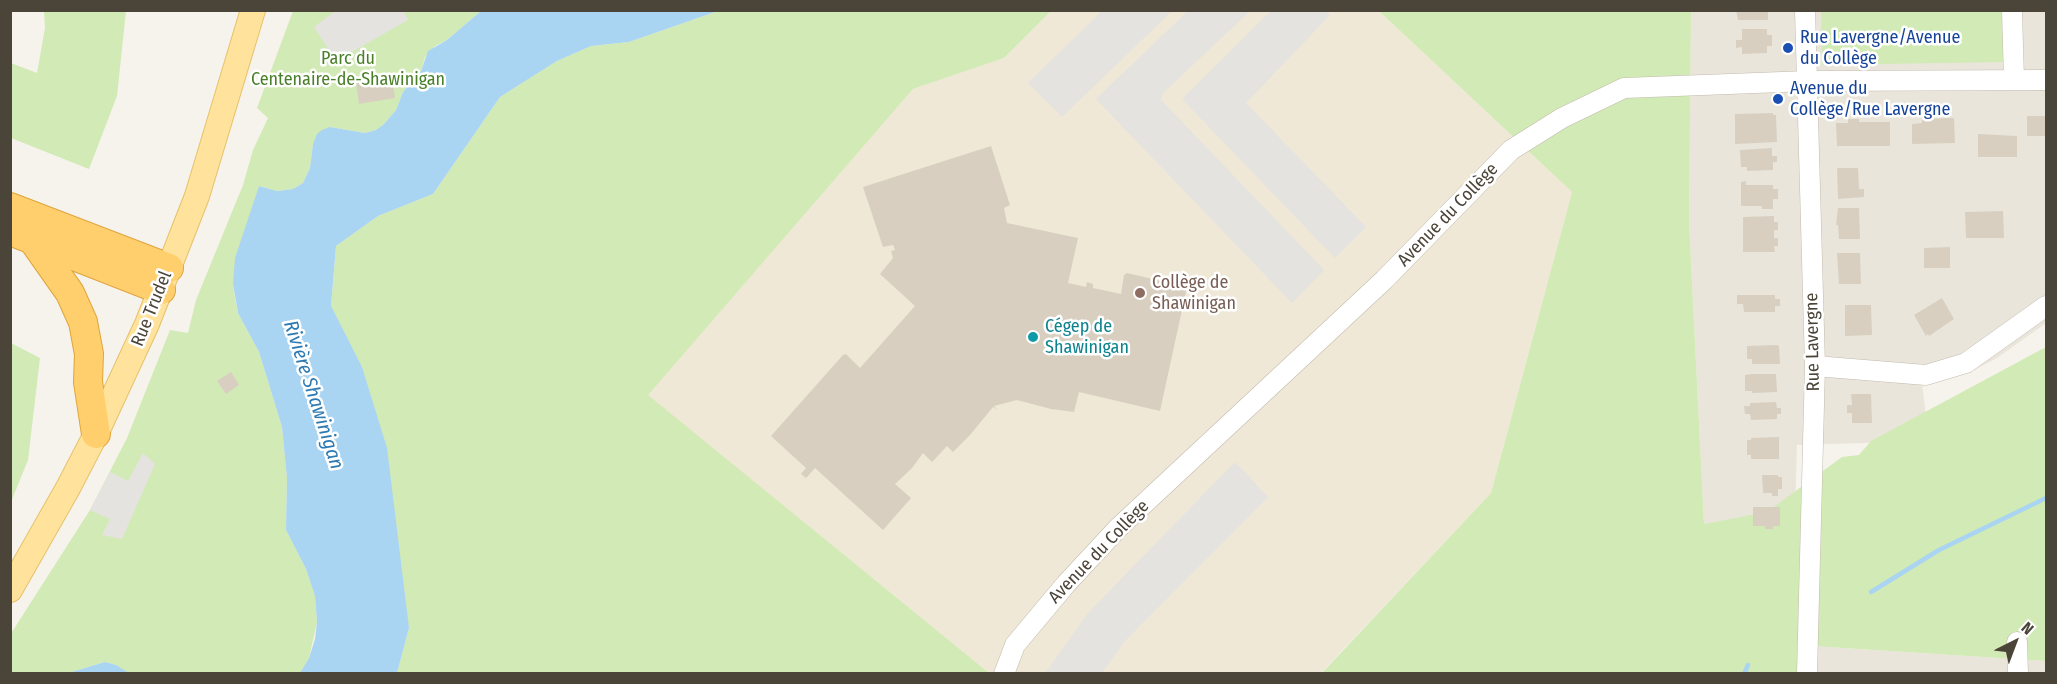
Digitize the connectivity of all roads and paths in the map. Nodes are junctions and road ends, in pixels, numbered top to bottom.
1 (253, 10) edge
2 (1805, 10) edge
3 (2012, 10) edge
4 (2014, 80) junction
5 (2046, 80) edge
6 (1808, 81) junction
7 (10, 207) edge
8 (21, 235) edge
9 (165, 279) junction
10 (2046, 306) edge
11 (1815, 366) junction
12 (96, 434) junction
13 (10, 590) edge
14 (2017, 642) dead end
15 (1004, 674) edge
16 (1807, 674) edge
17 (2018, 674) edge

1 - 9 main road, Rue Trudel
2 - 6 street, Rue Lavergne
3 - 4 street
4 - 5 street, Avenue du Collège
4 - 6 street, Avenue du Collège
6 - 11 street, Rue Lavergne
6 - 15 street, Avenue du Collège
7 - 9 highway
8 - 9 highway
8 - 12 highway
9 - 12 main road, Rue Trudel
10 - 11 street
11 - 16 street, Rue Lavergne
12 - 13 main road, Rue Trudel
14 - 17 street

